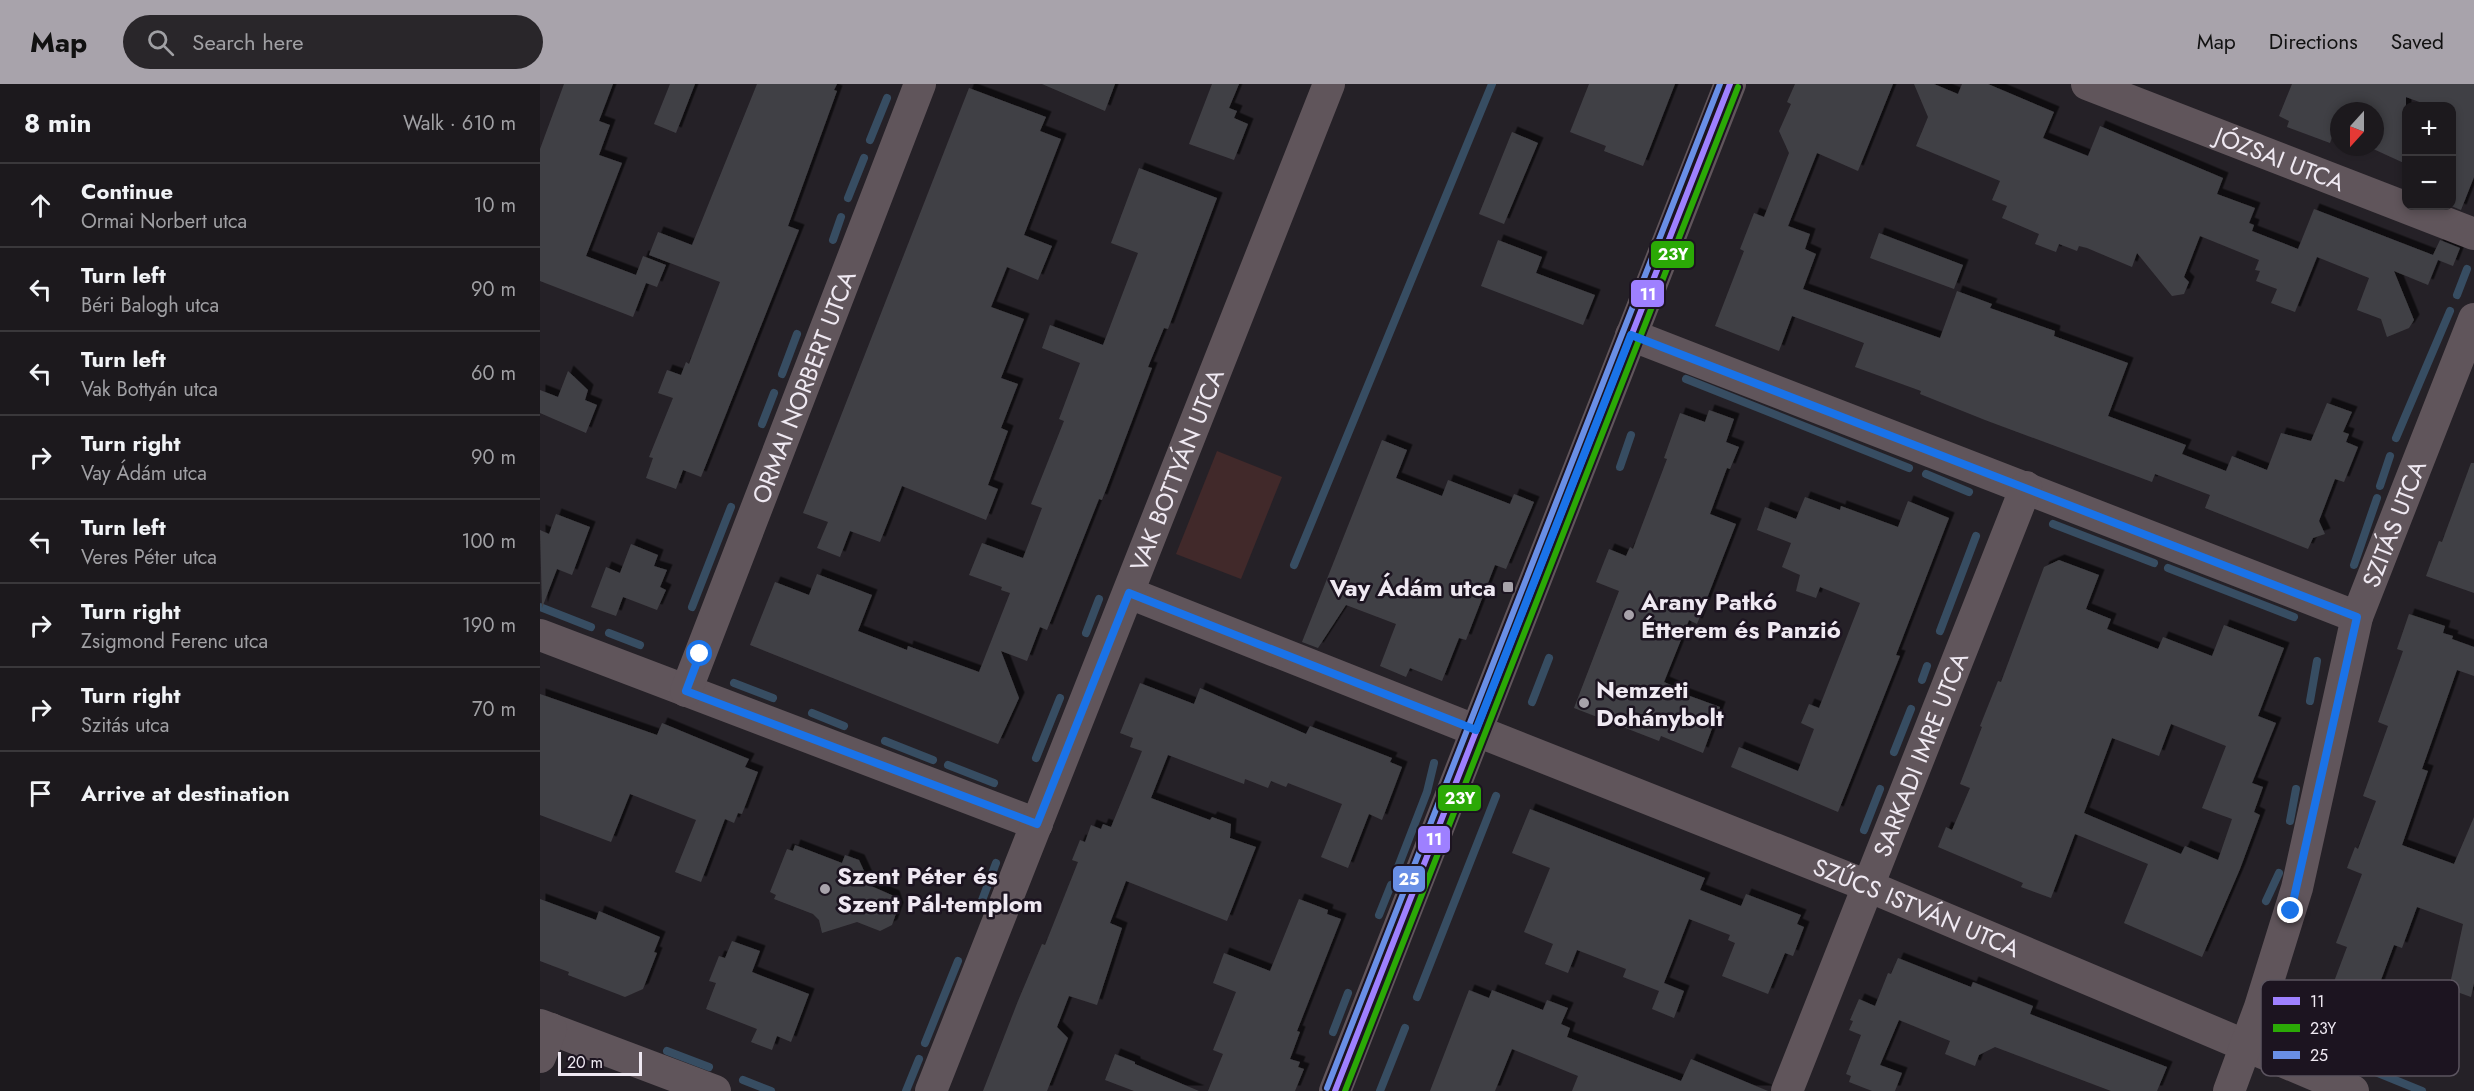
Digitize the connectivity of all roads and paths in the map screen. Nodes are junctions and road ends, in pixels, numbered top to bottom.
1 (920, 84) edge
2 (1329, 84) edge
3 (1730, 84) edge
4 (2086, 84) edge
5 (2144, 94) edge
6 (2474, 234) edge
7 (2474, 319) edge
8 (1631, 335) junction
9 (2026, 487) junction
10 (1129, 593) junction
11 (2357, 617) junction
12 (540, 635) edge
13 (686, 691) junction
14 (1476, 730) junction
15 (1037, 824) junction
16 (1868, 886) junction
17 (2267, 980) edge
18 (2261, 1000) edge
19 (544, 1037) edge
20 (2246, 1046) junction
21 (2261, 1052) edge
22 (2317, 1076) edge
23 (716, 1091) edge
24 (931, 1091) edge
25 (1335, 1091) edge
26 (1787, 1091) edge
27 (2229, 1091) edge
28 (2353, 1091) edge

1 - 13 street, ORMAI NORBERT UTCA
2 - 10 street, VAK BOTTYÁN UTCA
3 - 8 street
4 - 5 street, JÓZSAI UTCA
5 - 6 street, JÓZSAI UTCA
7 - 11 street, SZITÁS UTCA
8 - 9 street
8 - 14 street
9 - 11 street
9 - 16 street, SARKADI IMRE UTCA
10 - 14 street
10 - 15 street, VAK BOTTYÁN UTCA
11 - 17 street, SZITÁS UTCA
12 - 13 street
13 - 15 street
14 - 16 street, SZŰCS ISTVÁN UTCA
14 - 25 street
15 - 24 street, VAK BOTTYÁN UTCA
16 - 20 street, SZŰCS ISTVÁN UTCA
16 - 26 street, SARKADI IMRE UTCA
18 - 20 street, SZITÁS UTCA
19 - 23 street
20 - 21 street, SZŰCS ISTVÁN UTCA
20 - 27 street, SZITÁS UTCA
22 - 28 street, SZŰCS ISTVÁN UTCA

